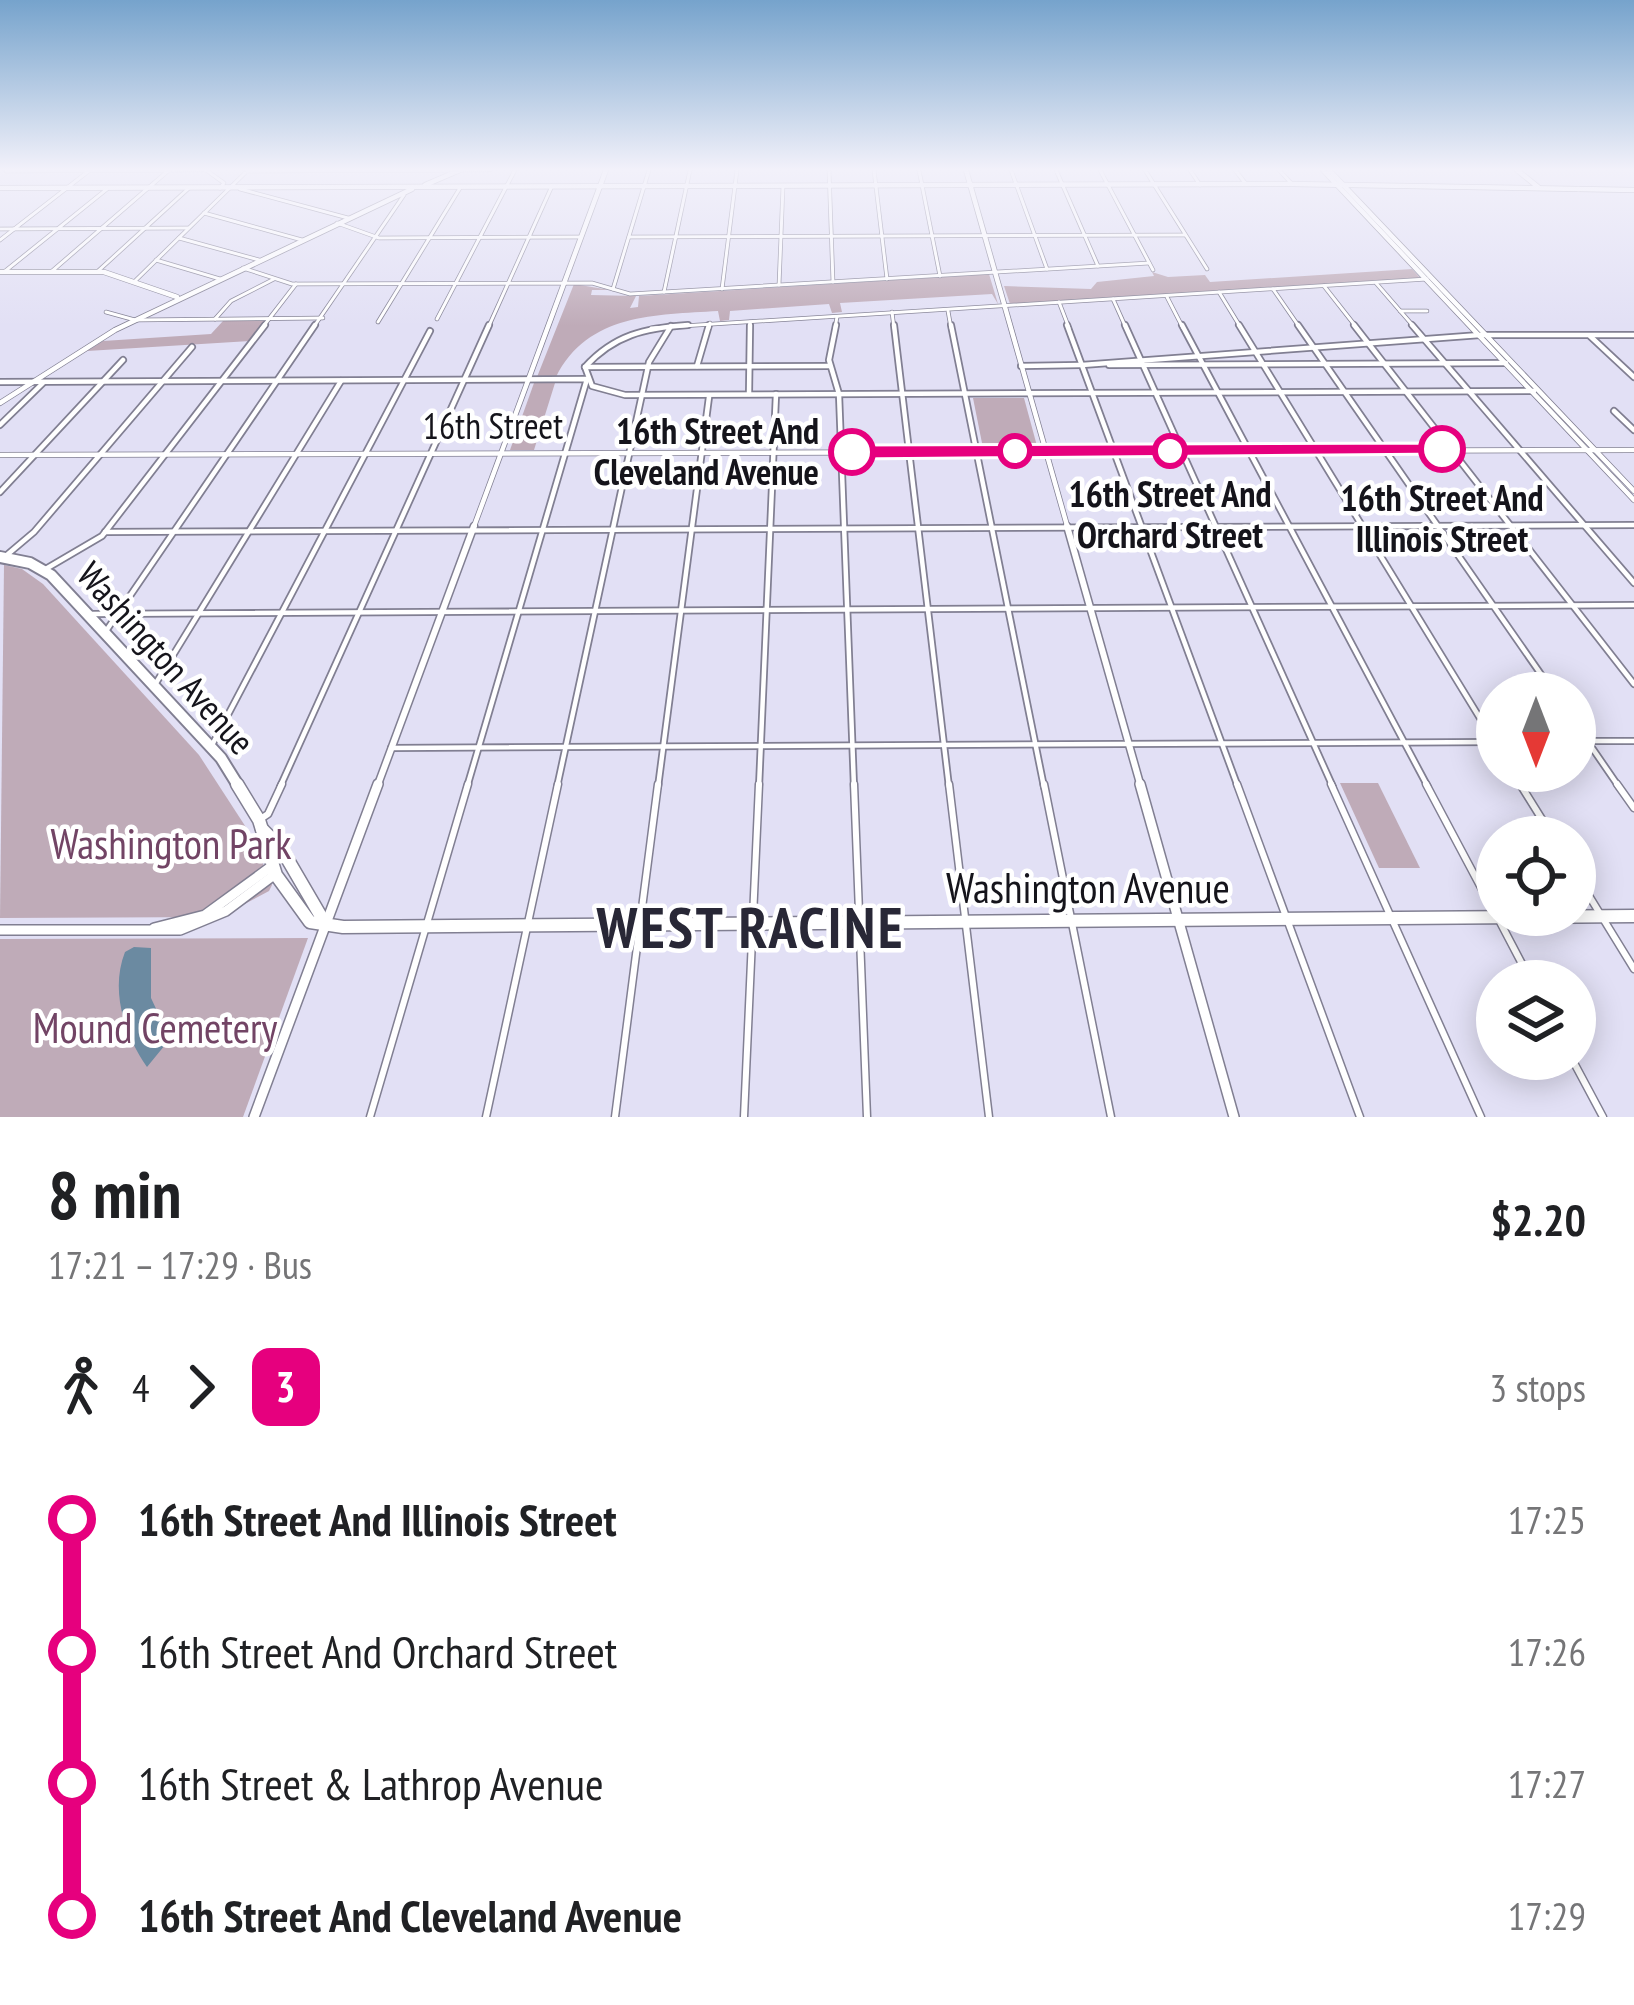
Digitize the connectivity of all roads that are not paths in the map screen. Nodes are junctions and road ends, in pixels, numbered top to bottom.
1 (24, 222) edge
2 (66, 222) edge
3 (108, 222) edge
4 (151, 222) edge
5 (194, 222) edge
6 (237, 222) edge
7 (389, 222) edge
8 (439, 222) edge
9 (487, 222) edge
10 (536, 222) edge
11 (586, 222) edge
12 (633, 222) edge
13 (679, 222) edge
14 (731, 222) edge
15 (782, 222) edge
16 (831, 222) edge
17 (880, 222) edge
18 (929, 222) edge
19 (980, 222) edge
20 (1030, 222) edge
21 (1079, 222) edge
22 (1128, 222) edge
23 (1177, 222) edge
24 (1376, 222) edge
25 (338, 223) joint
26 (101, 228) junction
27 (145, 228) junction
28 (188, 228) junction
29 (0, 229) edge
30 (15, 229) junction
31 (58, 229) junction
32 (1135, 235) junction
33 (1185, 235) junction
34 (781, 236) junction
35 (831, 236) junction
36 (882, 236) junction
37 (932, 236) junction
38 (984, 236) junction
39 (1035, 236) junction
40 (1085, 236) junction
41 (479, 237) junction
42 (529, 237) junction
43 (580, 237) junction
44 (628, 237) junction
45 (676, 237) junction
46 (729, 237) junction
47 (179, 238) junction
48 (380, 238) junction
49 (429, 238) junction
50 (0, 240) edge
51 (302, 240) junction
52 (156, 260) junction
53 (259, 260) junction
54 (1149, 263) junction
55 (1098, 266) junction
56 (243, 268) junction
57 (1047, 269) junction
58 (1207, 269) dead end
59 (1153, 270) dead end
60 (2, 272) edge
61 (51, 272) junction
62 (97, 272) junction
63 (994, 272) junction
64 (940, 276) junction
65 (275, 278) junction
66 (220, 279) junction
67 (887, 279) junction
68 (1429, 279) junction
69 (134, 282) junction
70 (833, 282) junction
71 (1376, 282) junction
72 (401, 283) junction
73 (456, 283) junction
74 (508, 283) junction
75 (564, 283) junction
76 (296, 284) junction
77 (348, 284) junction
78 (1324, 285) junction
79 (779, 286) junction
80 (613, 289) junction
81 (722, 289) junction
82 (1273, 289) junction
83 (664, 292) junction
84 (1219, 292) junction
85 (1166, 296) junction
86 (181, 298) junction
87 (1113, 299) junction
88 (1059, 302) junction
89 (1004, 306) junction
90 (948, 309) junction
91 (106, 311) dead end
92 (1400, 311) junction
93 (1427, 311) dead end
94 (892, 312) junction
95 (837, 315) junction
96 (215, 319) junction
97 (270, 319) junction
98 (323, 319) junction
99 (436, 319) dead end
100 (135, 320) junction
101 (750, 321) junction
102 (378, 322) dead end
103 (710, 323) junction
104 (671, 326) junction
105 (430, 331) dead end
106 (1588, 334) junction
107 (1483, 335) junction
108 (1634, 335) edge
109 (1424, 338) junction
110 (1368, 342) junction
111 (1312, 346) junction
112 (192, 347) dead end
113 (1255, 350) junction
114 (1197, 355) junction
115 (123, 360) dead end
116 (1141, 362) junction
117 (1445, 363) junction
118 (1509, 363) junction
119 (1263, 364) junction
120 (1324, 364) junction
121 (1385, 364) junction
122 (1082, 365) junction
123 (1203, 365) junction
124 (648, 366) junction
125 (697, 366) junction
126 (751, 366) junction
127 (830, 366) junction
128 (1021, 366) junction
129 (585, 367) junction
130 (1634, 377) edge
131 (342, 380) junction
132 (403, 380) junction
133 (464, 380) junction
134 (528, 380) junction
135 (587, 380) junction
136 (34, 381) junction
137 (44, 381) junction
138 (104, 381) junction
139 (222, 381) junction
140 (281, 381) junction
141 (0, 382) edge
142 (163, 382) junction
143 (1406, 391) junction
144 (1468, 391) junction
145 (1535, 391) junction
146 (1217, 392) junction
147 (1280, 392) junction
148 (1343, 392) junction
149 (1092, 393) junction
150 (1155, 393) junction
151 (709, 394) junction
152 (748, 394) junction
153 (776, 394) junction
154 (839, 394) junction
155 (902, 394) junction
156 (965, 394) junction
157 (1028, 394) junction
158 (642, 395) junction
159 (0, 403) edge
160 (1614, 411) dead end
161 (0, 425) edge
162 (1634, 430) edge
163 (1518, 448) junction
164 (1590, 448) junction
165 (1384, 449) junction
166 (1451, 449) junction
167 (1248, 450) junction
168 (1315, 450) junction
169 (1634, 450) edge
170 (1045, 451) junction
171 (1113, 451) junction
172 (1181, 451) junction
173 (701, 452) junction
174 (773, 452) junction
175 (841, 452) junction
176 (909, 452) junction
177 (977, 452) junction
178 (501, 453) junction
179 (566, 453) junction
180 (630, 453) junction
181 (164, 454) junction
182 (229, 454) junction
183 (297, 454) junction
184 (364, 454) junction
185 (431, 454) junction
186 (0, 455) edge
187 (34, 455) junction
188 (100, 455) junction
189 (0, 492) edge
190 (1634, 496) edge
191 (1584, 525) junction
192 (1634, 525) edge
193 (1362, 526) junction
194 (1437, 526) junction
195 (1510, 526) junction
196 (1215, 527) junction
197 (1289, 527) junction
198 (1066, 528) junction
199 (1142, 528) junction
200 (844, 529) junction
201 (918, 529) junction
202 (992, 529) junction
203 (543, 530) junction
204 (613, 530) junction
205 (691, 530) junction
206 (770, 530) junction
207 (323, 531) junction
208 (396, 531) junction
209 (472, 531) junction
210 (105, 532) junction
211 (176, 532) junction
212 (249, 532) junction
213 (2, 558) edge
214 (44, 570) junction
215 (1634, 584) edge
216 (1634, 605) edge
217 (1493, 606) junction
218 (1573, 606) junction
219 (1412, 607) junction
220 (1252, 608) junction
221 (1332, 608) junction
222 (1008, 609) junction
223 (1090, 609) junction
224 (1172, 609) junction
225 (766, 610) junction
226 (847, 610) junction
227 (928, 610) junction
228 (595, 611) junction
229 (681, 611) junction
230 (359, 612) junction
231 (442, 612) junction
232 (519, 612) junction
233 (199, 613) junction
234 (279, 613) junction
235 (119, 614) junction
236 (85, 615) junction
237 (103, 635) junction
238 (1539, 672) edge
239 (1634, 684) edge
240 (153, 688) junction
241 (1476, 711) edge
242 (1634, 740) edge
243 (1596, 741) edge
244 (1404, 742) junction
245 (1313, 743) junction
246 (1476, 743) edge
247 (1222, 744) junction
248 (1036, 745) junction
249 (1128, 745) junction
250 (852, 746) junction
251 (944, 746) junction
252 (211, 747) junction
253 (663, 747) junction
254 (760, 747) junction
255 (391, 748) junction
256 (479, 748) junction
257 (566, 748) junction
258 (1596, 753) edge
259 (1634, 808) edge
260 (261, 825) junction
261 (274, 870) junction
262 (1476, 878) edge
263 (303, 887) junction
264 (1596, 907) edge
265 (1634, 916) edge
266 (1596, 917) edge
267 (1602, 917) junction
268 (1476, 918) edge
269 (1392, 919) junction
270 (1178, 920) junction
271 (1287, 920) junction
272 (1072, 921) junction
273 (859, 922) junction
274 (966, 922) junction
275 (753, 923) junction
276 (640, 924) junction
277 (326, 925) junction
278 (527, 925) junction
279 (426, 927) junction
280 (0, 930) edge
281 (1634, 969) edge
282 (1583, 1080) edge
283 (254, 1117) edge
284 (370, 1117) edge
285 (486, 1117) edge
286 (615, 1117) edge
287 (744, 1117) edge
288 (867, 1117) edge
289 (989, 1117) edge
290 (1111, 1117) edge
291 (1234, 1117) edge
292 (1360, 1117) edge
293 (1481, 1117) edge
294 (1603, 1117) edge

1 - 30 street
2 - 31 street
3 - 26 street
4 - 27 street
5 - 28 street
6 - 51 street
7 - 48 street
8 - 49 street
9 - 41 street
10 - 42 street
11 - 43 street
12 - 44 street
13 - 45 street
14 - 46 street
15 - 34 street
16 - 35 street
17 - 36 street
18 - 37 street
19 - 38 street
20 - 39 street
21 - 40 street
22 - 32 street
23 - 33 street
24 - 68 street
25 - 48 street
25 - 51 street
26 - 27 street
26 - 31 street
26 - 61 street
27 - 28 street
27 - 62 street
28 - 47 street
29 - 30 street
30 - 31 street
30 - 50 street
31 - 60 street
32 - 33 street
32 - 40 street
32 - 54 street
33 - 58 street
34 - 35 street
34 - 46 street
34 - 79 street
35 - 36 street
35 - 70 street
36 - 37 street
36 - 67 street
37 - 38 street
37 - 64 street
38 - 39 street
38 - 63 street
39 - 40 street
39 - 57 street
40 - 55 street
41 - 42 street
41 - 49 street
41 - 73 street
42 - 43 street
42 - 74 street
43 - 75 street
44 - 45 street
44 - 80 street
45 - 46 street
45 - 83 street
46 - 81 street
47 - 52 street
47 - 53 street
48 - 49 street
48 - 77 street
49 - 72 street
51 - 53 street
52 - 66 street
52 - 69 street
53 - 56 street
54 - 55 street
54 - 59 street
55 - 57 street
56 - 65 street
56 - 66 street
57 - 63 street
60 - 61 street
61 - 62 street
62 - 69 street
63 - 64 street
63 - 89 street
64 - 67 street
65 - 76 street
65 - 96 street
66 - 86 street
67 - 70 street
68 - 71 street
68 - 107 street
69 - 86 street
70 - 79 street
71 - 78 street
71 - 92 street
72 - 73 street
72 - 77 street
72 - 102 street
73 - 74 street
73 - 99 street
74 - 75 street
74 - 133 street
75 - 80 street
75 - 134 street
76 - 77 street
76 - 97 street
77 - 98 street
78 - 82 street
78 - 110 street
79 - 81 street
80 - 83 street
81 - 83 street
82 - 84 street
82 - 111 street
84 - 85 street
84 - 113 street
85 - 87 street
85 - 114 street
86 - 100 street
87 - 88 street
87 - 116 street
88 - 89 street
88 - 122 street
89 - 90 street
89 - 128 street
90 - 94 street
90 - 156 street
91 - 100 street
92 - 93 street
92 - 109 street
94 - 95 street
94 - 155 street
95 - 101 street
95 - 127 street
96 - 97 street
96 - 100 street
97 - 98 street
97 - 139 street
98 - 140 street
100 - 136 street
101 - 103 street
101 - 126 street
103 - 104 street
103 - 125 street
104 - 124 street
104 - 129 street
105 - 132 street
106 - 107 street
106 - 108 street
106 - 130 street
107 - 109 street
107 - 118 street
109 - 110 street
109 - 117 street
110 - 111 street
110 - 121 street
111 - 113 street
111 - 120 street
112 - 142 street
113 - 114 street
113 - 119 street
114 - 116 street
114 - 123 street
115 - 138 street
116 - 122 street
116 - 123 street
116 - 150 street
117 - 118 street
117 - 121 street
117 - 144 street
118 - 145 street
119 - 120 street
119 - 123 street
119 - 147 street
120 - 121 street
120 - 148 street
121 - 143 street
122 - 128 street
122 - 149 street
123 - 146 street
124 - 125 street
124 - 129 street
124 - 158 street
125 - 126 street
126 - 127 street
126 - 152 street
127 - 154 street
128 - 157 street
129 - 135 street
131 - 132 street
131 - 140 street
131 - 183 street
132 - 133 street
132 - 184 street
133 - 134 street
133 - 185 street
134 - 135 street
134 - 178 street
135 - 158 street
135 - 179 street
136 - 137 street
136 - 141 street
136 - 159 street
137 - 138 street
137 - 161 street
138 - 142 street
138 - 187 street
139 - 140 street
139 - 142 street
139 - 181 street
140 - 182 street
142 - 188 street
143 - 144 street
143 - 148 street
143 - 166 street
144 - 145 street
144 - 163 street
145 - 164 street
146 - 147 street
146 - 150 street
146 - 167 street
147 - 148 street
147 - 168 street
148 - 165 street
149 - 150 street
149 - 157 street
149 - 171 street
150 - 172 street
151 - 152 street
151 - 158 street
151 - 173 street
152 - 153 street
153 - 154 street
153 - 174 street
154 - 155 street
154 - 175 street
155 - 156 street
155 - 176 street
156 - 157 street
156 - 177 street
157 - 170 street
158 - 180 street
160 - 162 street
163 - 164 street, 16th Street
163 - 166 street, 16th Street
163 - 191 street
164 - 169 street, 16th Street
164 - 190 street
165 - 166 street, 16th Street
165 - 168 street, 16th Street
165 - 194 street
166 - 195 street
167 - 168 street, 16th Street
167 - 172 street, 16th Street
167 - 197 street
168 - 193 street
170 - 171 street, 16th Street
170 - 177 street, 16th Street
170 - 198 street
171 - 172 street, 16th Street
171 - 199 street
172 - 196 street
173 - 174 street, 16th Street
173 - 180 street, 16th Street
173 - 205 street
174 - 175 street, 16th Street
174 - 206 street
175 - 176 street, 16th Street
175 - 200 street
176 - 177 street, 16th Street
176 - 201 street
177 - 202 street
178 - 179 street, 16th Street
178 - 185 street, 16th Street
178 - 209 street
179 - 180 street, 16th Street
179 - 203 street
180 - 204 street
181 - 182 street, 16th Street
181 - 188 street, 16th Street
181 - 210 street
182 - 183 street, 16th Street
182 - 211 street
183 - 184 street, 16th Street
183 - 212 street
184 - 185 street, 16th Street
184 - 207 street
185 - 208 street
186 - 187 street, 16th Street
187 - 188 street, 16th Street
187 - 189 street
188 - 213 street
191 - 192 street
191 - 195 street
191 - 215 street
193 - 194 street
193 - 197 street
193 - 219 street
194 - 195 street
194 - 217 street
195 - 218 street
196 - 197 street
196 - 199 street
196 - 220 street
197 - 221 street
198 - 199 street
198 - 202 street
198 - 223 street
199 - 224 street
200 - 201 street
200 - 206 street
200 - 226 street
201 - 202 street
201 - 227 street
202 - 222 street
203 - 204 street
203 - 209 street
203 - 232 street
204 - 205 street
204 - 228 street
205 - 206 street
205 - 229 street
206 - 225 street
207 - 208 street
207 - 212 street
207 - 234 street
208 - 209 street
208 - 230 street
209 - 231 street
210 - 211 street
210 - 214 street
211 - 212 street
211 - 235 street
212 - 233 street
213 - 214 main road, Washington Avenue
214 - 236 main road, Washington Avenue
216 - 218 street
217 - 218 street
217 - 219 street
217 - 238 street
218 - 239 street
219 - 221 street
219 - 241 street
220 - 221 street
220 - 224 street
220 - 245 street
221 - 244 street
222 - 223 street
222 - 227 street
222 - 248 street
223 - 224 street
223 - 249 street
224 - 247 street
225 - 226 street
225 - 229 street
225 - 254 street
226 - 227 street
226 - 250 street
227 - 251 street
228 - 229 street
228 - 232 street
228 - 257 street
229 - 253 street
230 - 231 street
230 - 234 street
230 - 260 street
231 - 232 street
231 - 255 street
232 - 256 street
233 - 234 street
233 - 235 street
233 - 240 street
234 - 252 street
235 - 236 street
235 - 237 street
236 - 237 main road, Washington Avenue
237 - 240 main road, Washington Avenue
240 - 252 main road, Washington Avenue
242 - 243 street
244 - 245 street
244 - 246 street
244 - 262 street
245 - 247 street
245 - 269 street
247 - 249 street
247 - 271 street
248 - 249 street
248 - 251 street
248 - 272 street
249 - 270 street
250 - 251 street
250 - 254 street
250 - 273 street
251 - 274 street
252 - 260 main road, Washington Avenue
253 - 254 street
253 - 257 street
253 - 276 street
254 - 275 street
255 - 256 street
255 - 277 street
256 - 257 street
256 - 279 street
257 - 278 street
258 - 259 street
260 - 261 main road, Washington Avenue
260 - 263 main road, Washington Avenue
261 - 263 main road
261 - 277 main road, Washington Avenue
261 - 280 street
263 - 277 main road, Washington Avenue
264 - 267 street
265 - 267 main road, Washington Avenue
266 - 267 main road, Washington Avenue
267 - 281 street
268 - 269 main road, Washington Avenue
269 - 271 main road, Washington Avenue
269 - 293 street
270 - 271 main road, Washington Avenue
270 - 272 main road, Washington Avenue
270 - 291 street
271 - 292 street
272 - 274 main road, Washington Avenue
272 - 290 street
273 - 274 main road, Washington Avenue
273 - 275 main road, Washington Avenue
273 - 288 street
274 - 289 street
275 - 276 main road, Washington Avenue
275 - 287 street
276 - 278 main road, Washington Avenue
276 - 286 street
277 - 279 main road, Washington Avenue
277 - 283 street
278 - 279 main road, Washington Avenue
278 - 285 street
279 - 284 street
282 - 294 street

